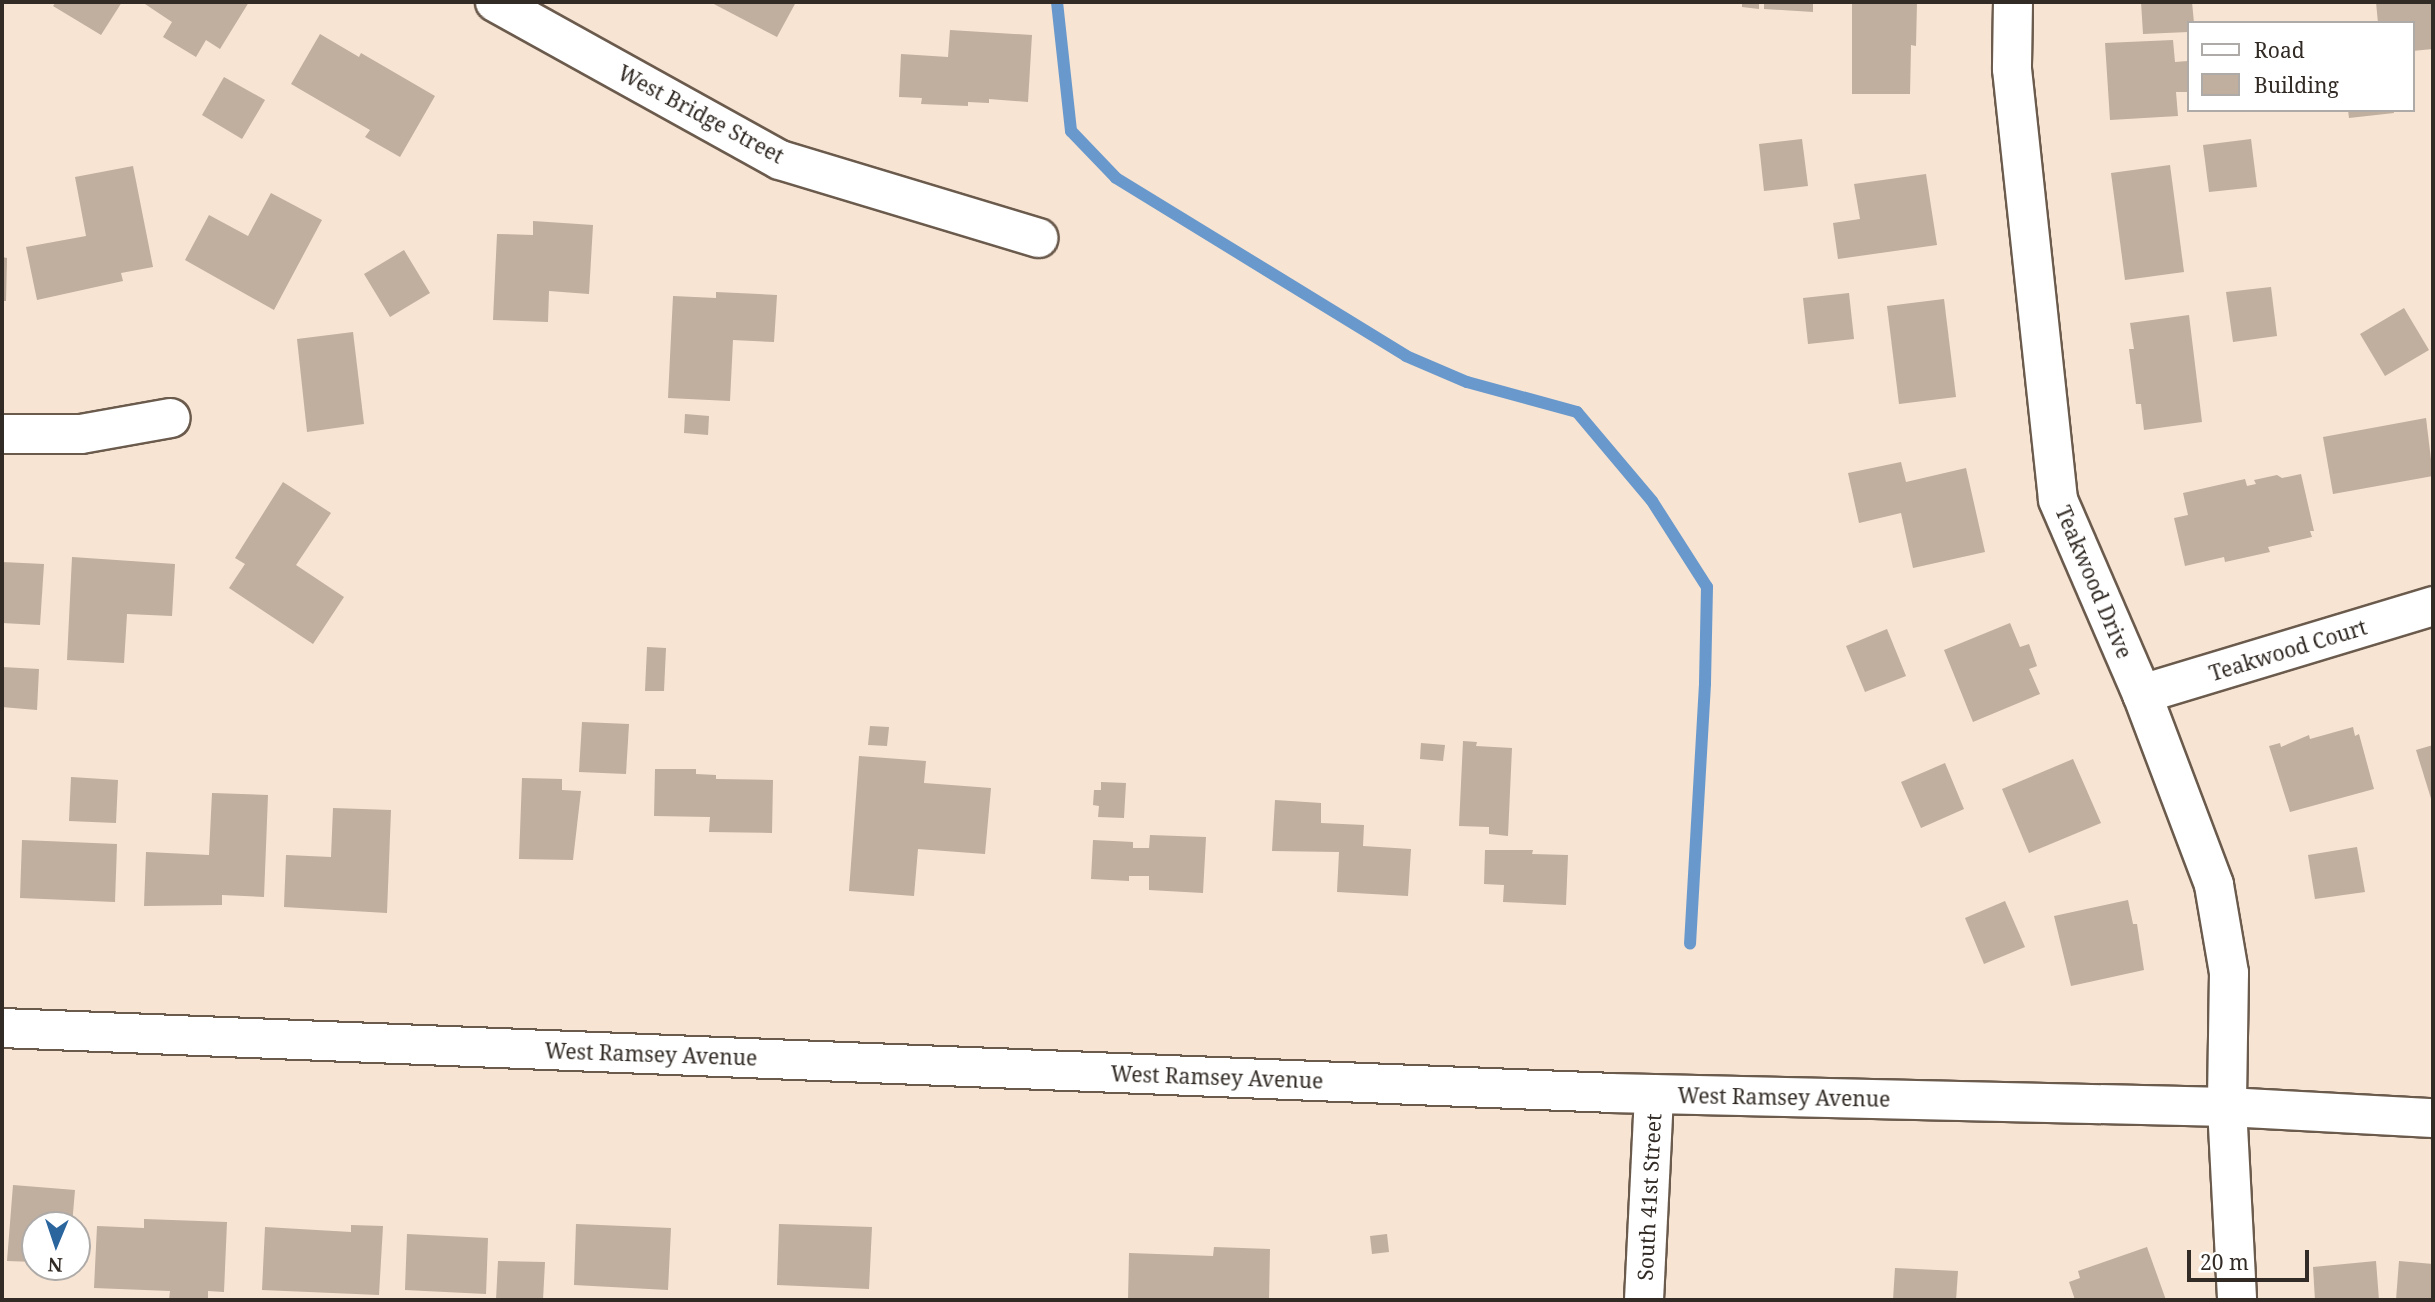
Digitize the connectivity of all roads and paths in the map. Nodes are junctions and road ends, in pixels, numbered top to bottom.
1 (495, 2) edge
2 (2013, 2) edge
3 (1039, 237) dead end
4 (171, 418) dead end
5 (2, 434) edge
6 (2433, 606) edge
7 (2143, 694) junction
8 (2, 1028) edge
9 (1654, 1094) junction
10 (2227, 1107) junction
11 (2433, 1118) edge
12 (1644, 1300) edge
13 (2237, 1300) edge

1 - 3 street, West Bridge Street
2 - 7 street, Teakwood Drive
4 - 5 street
6 - 7 street, Teakwood Court
7 - 10 street, Teakwood Drive
8 - 9 street, West Ramsey Avenue
9 - 10 street, West Ramsey Avenue
9 - 12 street, South 41st Street
10 - 11 street, West Ramsey Avenue
10 - 13 street, Teakwood Drive

